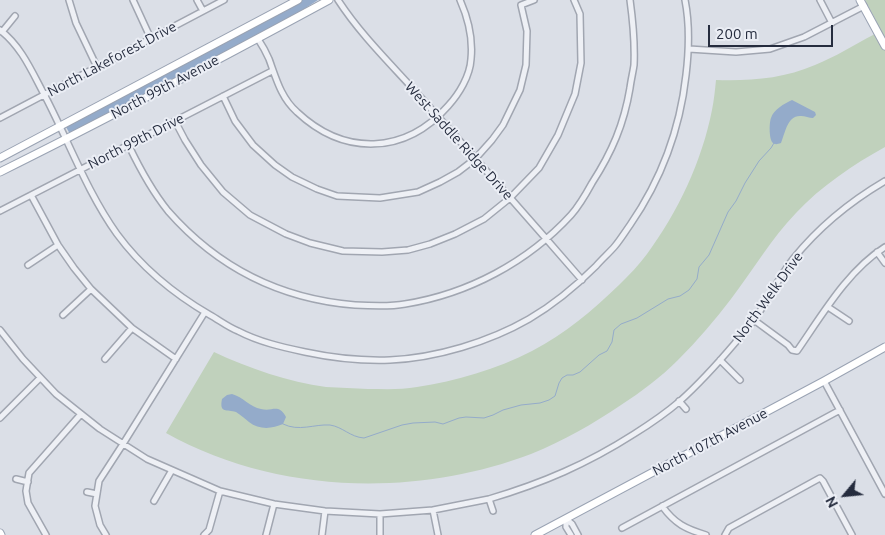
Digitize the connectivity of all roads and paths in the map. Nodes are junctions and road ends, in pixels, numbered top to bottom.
1 (70, 0) edge
2 (132, 0) edge
3 (197, 0) edge
4 (224, 0) edge
5 (298, 0) edge
6 (329, 0) edge
7 (338, 0) edge
8 (460, 0) edge
9 (534, 0) edge
10 (574, 0) edge
11 (630, 0) edge
12 (685, 0) edge
13 (820, 0) edge
14 (862, 3) edge
15 (203, 11) junction
16 (15, 16) dead end
17 (832, 23) junction
18 (1, 31) edge
19 (152, 39) junction
20 (258, 39) junction
21 (885, 46) edge
22 (689, 49) junction
23 (98, 66) junction
24 (272, 71) junction
25 (44, 95) junction
26 (223, 96) junction
27 (438, 117) junction
28 (0, 118) edge
29 (175, 120) junction
30 (63, 132) junction
31 (129, 146) junction
32 (0, 158) edge
33 (475, 159) junction
34 (80, 170) junction
35 (0, 172) edge
36 (885, 181) edge
37 (31, 195) junction
38 (510, 198) junction
39 (0, 211) edge
40 (546, 238) junction
41 (58, 245) junction
42 (885, 246) edge
43 (877, 252) junction
44 (885, 263) edge
45 (28, 265) dead end
46 (582, 280) junction
47 (91, 289) junction
48 (828, 306) junction
49 (205, 312) junction
50 (63, 315) dead end
51 (754, 320) junction
52 (849, 321) dead end
53 (132, 328) junction
54 (0, 330) edge
55 (6, 338) junction
56 (0, 342) edge
57 (885, 347) edge
58 (105, 359) dead end
59 (176, 359) junction
60 (720, 360) junction
61 (40, 378) junction
62 (740, 380) dead end
63 (824, 381) junction
64 (679, 402) junction
65 (686, 409) dead end
66 (840, 410) junction
67 (81, 414) junction
68 (0, 418) edge
69 (123, 444) junction
70 (172, 470) junction
71 (16, 479) dead end
72 (28, 482) junction
73 (220, 491) junction
74 (87, 492) dead end
75 (97, 494) junction
76 (885, 494) edge
77 (489, 498) junction
78 (154, 500) dead end
79 (274, 504) junction
80 (662, 506) junction
81 (434, 510) junction
82 (325, 511) junction
83 (493, 511) dead end
84 (380, 514) junction
85 (566, 519) junction
86 (622, 528) dead end
87 (46, 535) edge
88 (106, 535) edge
89 (204, 535) edge
90 (266, 535) edge
91 (322, 535) edge
92 (380, 535) edge
93 (438, 535) edge
94 (535, 535) edge
95 (571, 535) edge
96 (578, 535) edge
97 (706, 535) edge
98 (725, 535) edge
99 (852, 535) edge

1 - 23 street
2 - 19 street
3 - 15 street
4 - 15 street, North Lakeforest Drive
5 - 30 main road, North 99th Avenue
6 - 20 main road, North 99th Avenue
7 - 27 street, West Saddle Ridge Drive
8 - 27 street
9 - 33 street
10 - 38 street
11 - 40 street
12 - 22 street
13 - 17 street
14 - 17 street
14 - 21 main road
15 - 19 street, North Lakeforest Drive
16 - 18 street
17 - 22 street
18 - 25 street
19 - 23 street, North Lakeforest Drive
20 - 24 street
20 - 30 main road, North 99th Avenue
22 - 46 street
23 - 25 street, North Lakeforest Drive
24 - 26 street, North 99th Drive
24 - 27 street
25 - 28 street, North Lakeforest Drive
25 - 30 street
26 - 29 street, North 99th Drive
26 - 33 street
27 - 33 street, West Saddle Ridge Drive
29 - 31 street, North 99th Drive
29 - 38 street
30 - 32 main road, North 99th Avenue
30 - 34 street
30 - 35 main road, North 99th Avenue
31 - 34 street, North 99th Drive
31 - 40 street
33 - 38 street, West Saddle Ridge Drive
34 - 37 street, North 99th Drive
34 - 49 street
36 - 51 street, North Welk Drive
37 - 39 street, North 99th Drive
37 - 41 street
38 - 40 street, West Saddle Ridge Drive
40 - 46 street, West Saddle Ridge Drive
41 - 45 street
41 - 47 street
42 - 43 street
43 - 44 street
43 - 48 street
46 - 49 street
47 - 50 street
47 - 53 street
48 - 51 street
48 - 52 street
49 - 59 street
51 - 60 street, North Welk Drive
53 - 58 street
53 - 59 street
54 - 55 street, North Welk Drive
55 - 56 street
55 - 61 street, North Welk Drive
57 - 63 main road, North 107th Avenue
59 - 69 street
60 - 62 street
60 - 64 street, North Welk Drive
61 - 67 street, North Welk Drive
61 - 68 street
63 - 66 street
63 - 85 main road, North 107th Avenue
64 - 65 street
64 - 77 street, North Welk Drive
66 - 76 street
66 - 80 street
67 - 69 street, North Welk Drive
67 - 72 street
69 - 70 street, North Welk Drive
69 - 75 street
70 - 73 street, North Welk Drive
70 - 78 street
71 - 72 street
72 - 87 street
73 - 79 street, North Welk Drive
73 - 89 street
74 - 75 street
75 - 88 street
77 - 81 street, North Welk Drive
77 - 83 street
79 - 82 street, North Welk Drive
79 - 90 street
80 - 86 street
80 - 97 street
81 - 84 street, North Welk Drive
81 - 93 street
82 - 84 street, North Welk Drive
82 - 91 street
84 - 92 street
85 - 94 main road, North 107th Avenue
85 - 95 street
85 - 96 street
98 - 99 street

